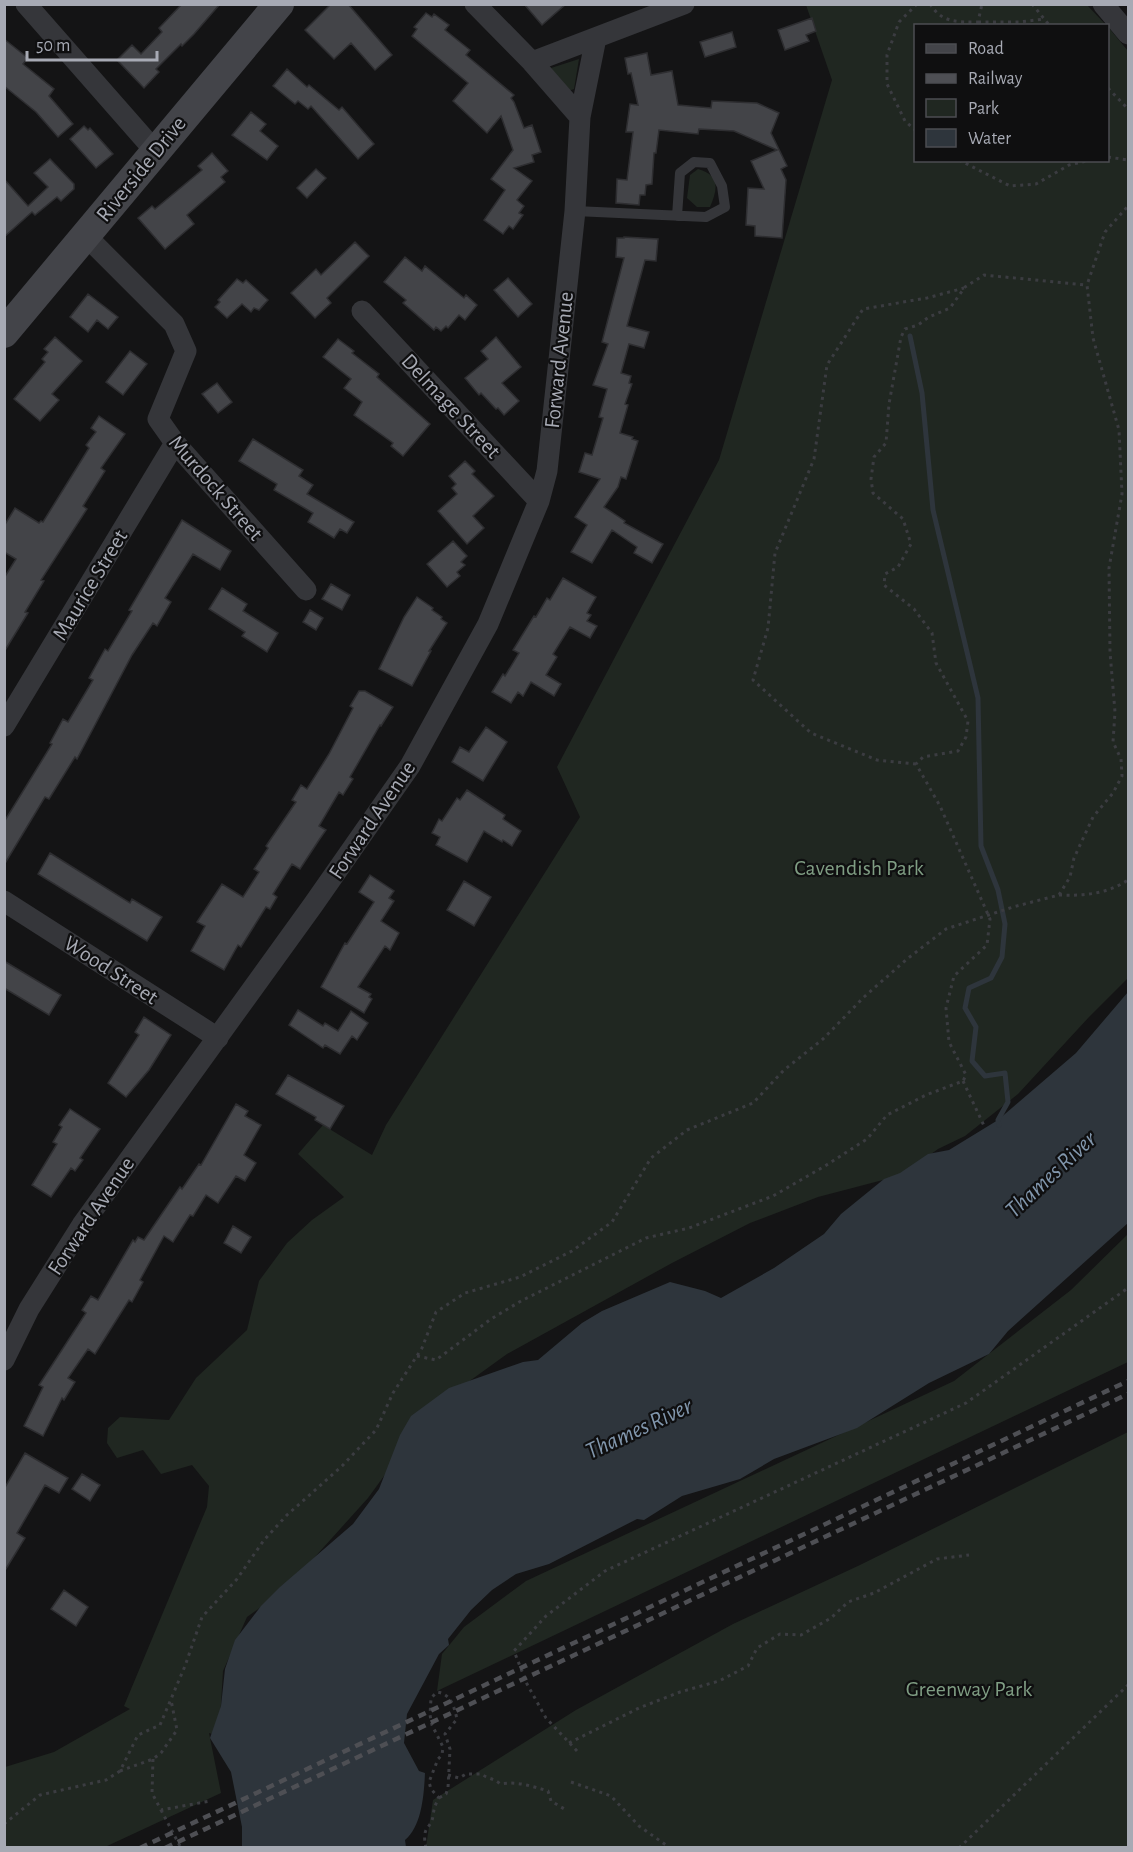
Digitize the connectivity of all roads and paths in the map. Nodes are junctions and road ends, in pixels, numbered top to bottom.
1 (26, 4) edge
2 (279, 4) edge
3 (476, 4) edge
4 (684, 4) edge
5 (917, 4) edge
6 (930, 4) edge
7 (982, 4) edge
8 (1032, 4) edge
9 (1103, 4) edge
10 (1045, 19) junction
11 (978, 21) junction
12 (1049, 24) edge
13 (1128, 34) edge
14 (596, 38) junction
15 (532, 62) junction
16 (1109, 90) edge
17 (1128, 109) edge
18 (580, 117) junction
19 (914, 130) edge
20 (154, 152) junction
21 (1109, 157) edge
22 (1128, 160) edge
23 (964, 162) edge
24 (1082, 162) edge
25 (1128, 206) edge
26 (575, 211) junction
27 (676, 216) junction
28 (86, 236) junction
29 (1087, 285) junction
30 (965, 287) junction
31 (362, 311) dead end
32 (4, 333) edge
33 (176, 443) junction
34 (539, 501) junction
35 (306, 590) dead end
36 (4, 726) edge
37 (916, 764) junction
38 (1128, 880) edge
39 (1059, 895) junction
40 (4, 902) edge
41 (990, 915) junction
42 (218, 1038) junction
43 (963, 1081) junction
44 (984, 1128) dead end
45 (1128, 1288) edge
46 (417, 1356) junction
47 (4, 1360) edge
48 (969, 1556) dead end
49 (1128, 1685) edge
50 (170, 1698) junction
51 (569, 1743) junction
52 (577, 1752) dead end
53 (153, 1759) junction
54 (120, 1771) junction
55 (448, 1775) junction
56 (571, 1782) dead end
57 (439, 1798) junction
58 (210, 1802) dead end
59 (161, 1809) junction
60 (566, 1810) dead end
61 (4, 1824) edge
62 (666, 1845) dead end
63 (181, 1848) edge
64 (426, 1848) edge
65 (959, 1848) edge

1 - 20 street
2 - 20 main road, Riverside Drive
3 - 15 street
4 - 14 street
5 - 19 path
6 - 11 path
7 - 11 path
8 - 10 path
9 - 13 street
10 - 11 path
10 - 12 path
14 - 15 street
14 - 18 street, Forward Avenue
15 - 18 street
16 - 17 path
18 - 26 street, Forward Avenue
20 - 28 main road, Riverside Drive
21 - 22 path
23 - 24 path
25 - 29 path
26 - 27 lane
26 - 34 street, Forward Avenue
27 - 27 lane
28 - 32 main road, Riverside Drive
28 - 33 street, Murdock Street
29 - 30 path
29 - 39 path
30 - 37 path
30 - 37 path
31 - 34 street, Delmage Street
33 - 35 street, Murdock Street
33 - 36 street, Maurice Street
34 - 42 street, Forward Avenue
37 - 41 path
38 - 39 path
39 - 41 path
40 - 42 street, Wood Street
41 - 43 path
41 - 46 path
42 - 47 street, Forward Avenue
43 - 44 path
43 - 46 path
45 - 51 path
46 - 50 path
48 - 51 path
49 - 65 path
50 - 53 path
50 - 54 path
51 - 52 path
53 - 54 path
53 - 59 path
54 - 61 path
55 - 57 path
55 - 57 path
55 - 60 path
56 - 62 path
57 - 64 path
58 - 59 path
59 - 63 path

